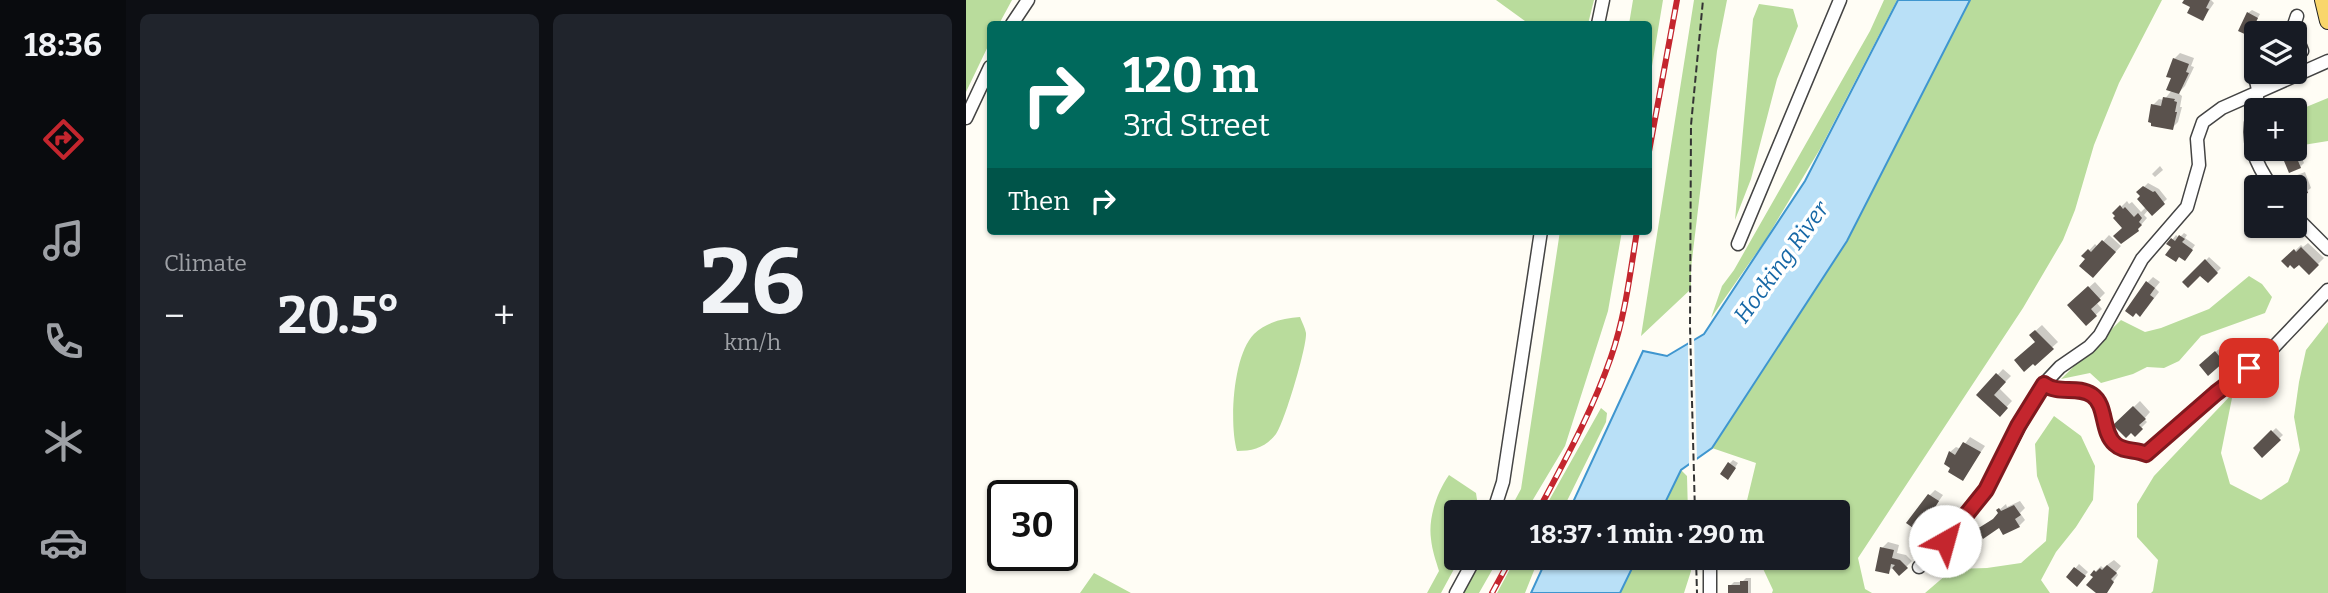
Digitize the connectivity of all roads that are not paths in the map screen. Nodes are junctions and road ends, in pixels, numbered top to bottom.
1 (1028, 0) edge
2 (1603, 0) edge
3 (1840, 0) edge
4 (2322, 0) edge
5 (2297, 16) dead end
6 (1014, 21) edge
7 (1599, 21) edge
8 (2295, 21) edge
9 (2328, 21) edge
10 (2328, 61) edge
11 (2307, 64) edge
12 (2310, 68) junction
13 (987, 73) edge
14 (2257, 84) edge
15 (2259, 92) junction
16 (966, 118) edge
17 (2263, 175) edge
18 (2307, 228) edge
19 (1540, 235) edge
20 (1738, 244) dead end
21 (2328, 249) edge
22 (2328, 290) edge
23 (2044, 384) junction
24 (1497, 500) edge
25 (1919, 567) dead end
26 (1468, 570) edge
27 (1710, 570) edge
28 (1456, 593) edge
29 (1710, 593) edge

1 - 6 street
2 - 7 street
3 - 20 street
4 - 9 main road
5 - 8 street
10 - 12 street
11 - 12 street
12 - 15 street
13 - 16 street
14 - 15 street
15 - 17 street
15 - 23 street
18 - 21 street
19 - 24 street
22 - 23 street
23 - 25 street
26 - 28 street
27 - 29 street

